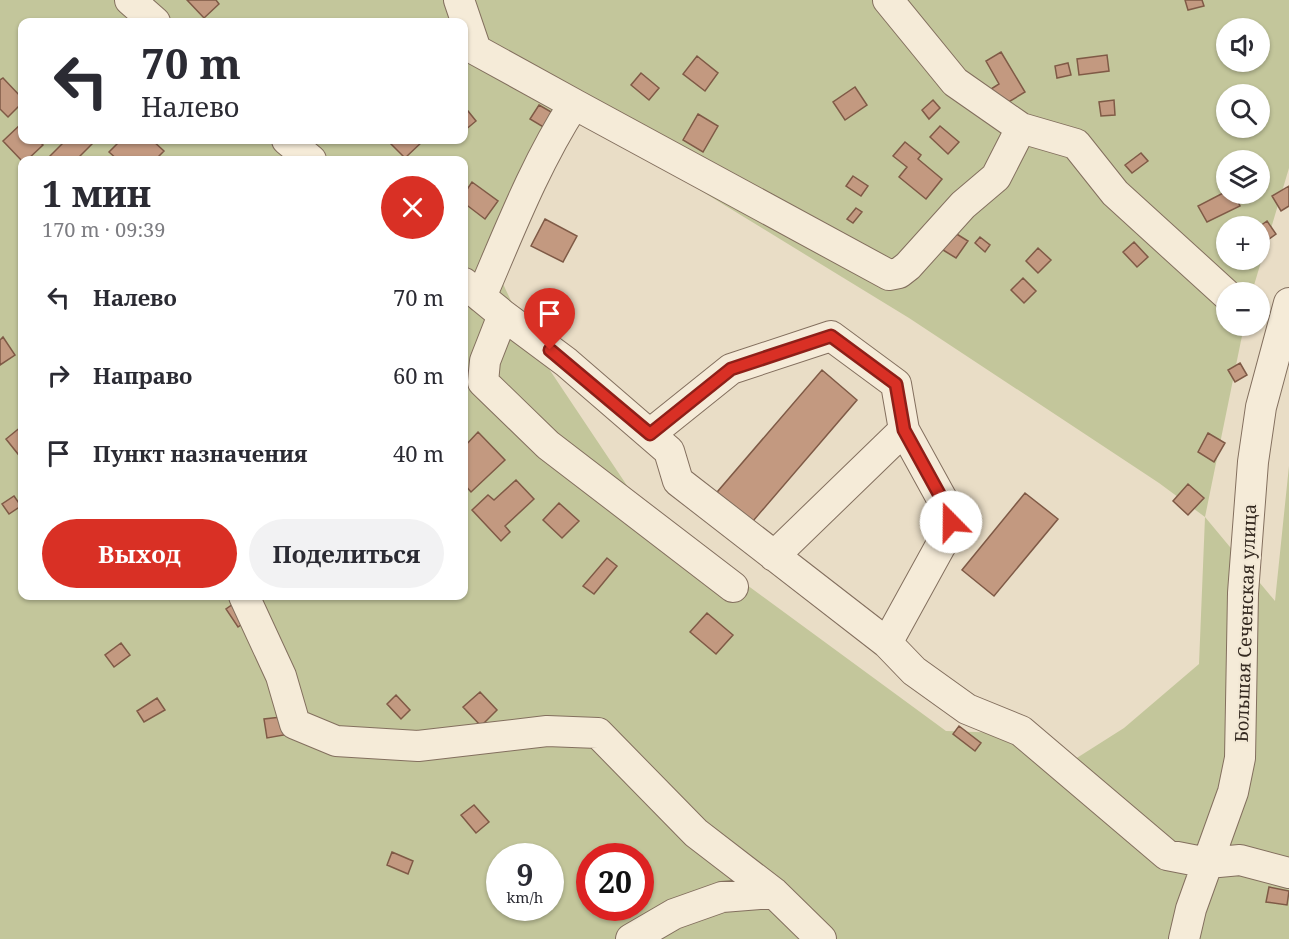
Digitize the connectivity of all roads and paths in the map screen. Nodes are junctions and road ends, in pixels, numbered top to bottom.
1 (130, 0) edge
2 (459, 0) edge
3 (888, 0) edge
4 (150, 18) edge
5 (465, 18) edge
6 (468, 26) edge
7 (574, 104) junction
8 (1022, 128) junction
9 (292, 144) edge
10 (306, 156) edge
11 (1216, 285) edge
12 (482, 298) edge
13 (1278, 312) edge
14 (904, 430) junction
15 (650, 434) junction
16 (774, 556) junction
17 (733, 587) dead end
18 (246, 600) edge
19 (887, 643) junction
20 (1208, 863) junction
21 (1289, 873) edge
22 (774, 893) junction
23 (631, 939) edge
24 (821, 939) edge
25 (1184, 939) edge

1 - 4 street
2 - 5 street
3 - 8 street
6 - 7 street
7 - 8 street
7 - 12 street
8 - 11 street
9 - 10 street
12 - 15 street
12 - 17 street
13 - 20 street, Большая Сеченская улица
14 - 15 street
14 - 16 street
14 - 19 street
15 - 16 street
16 - 19 street
18 - 22 street
19 - 20 street
20 - 21 street
20 - 25 street, Большая Сеченская улица
22 - 23 street
22 - 24 street

